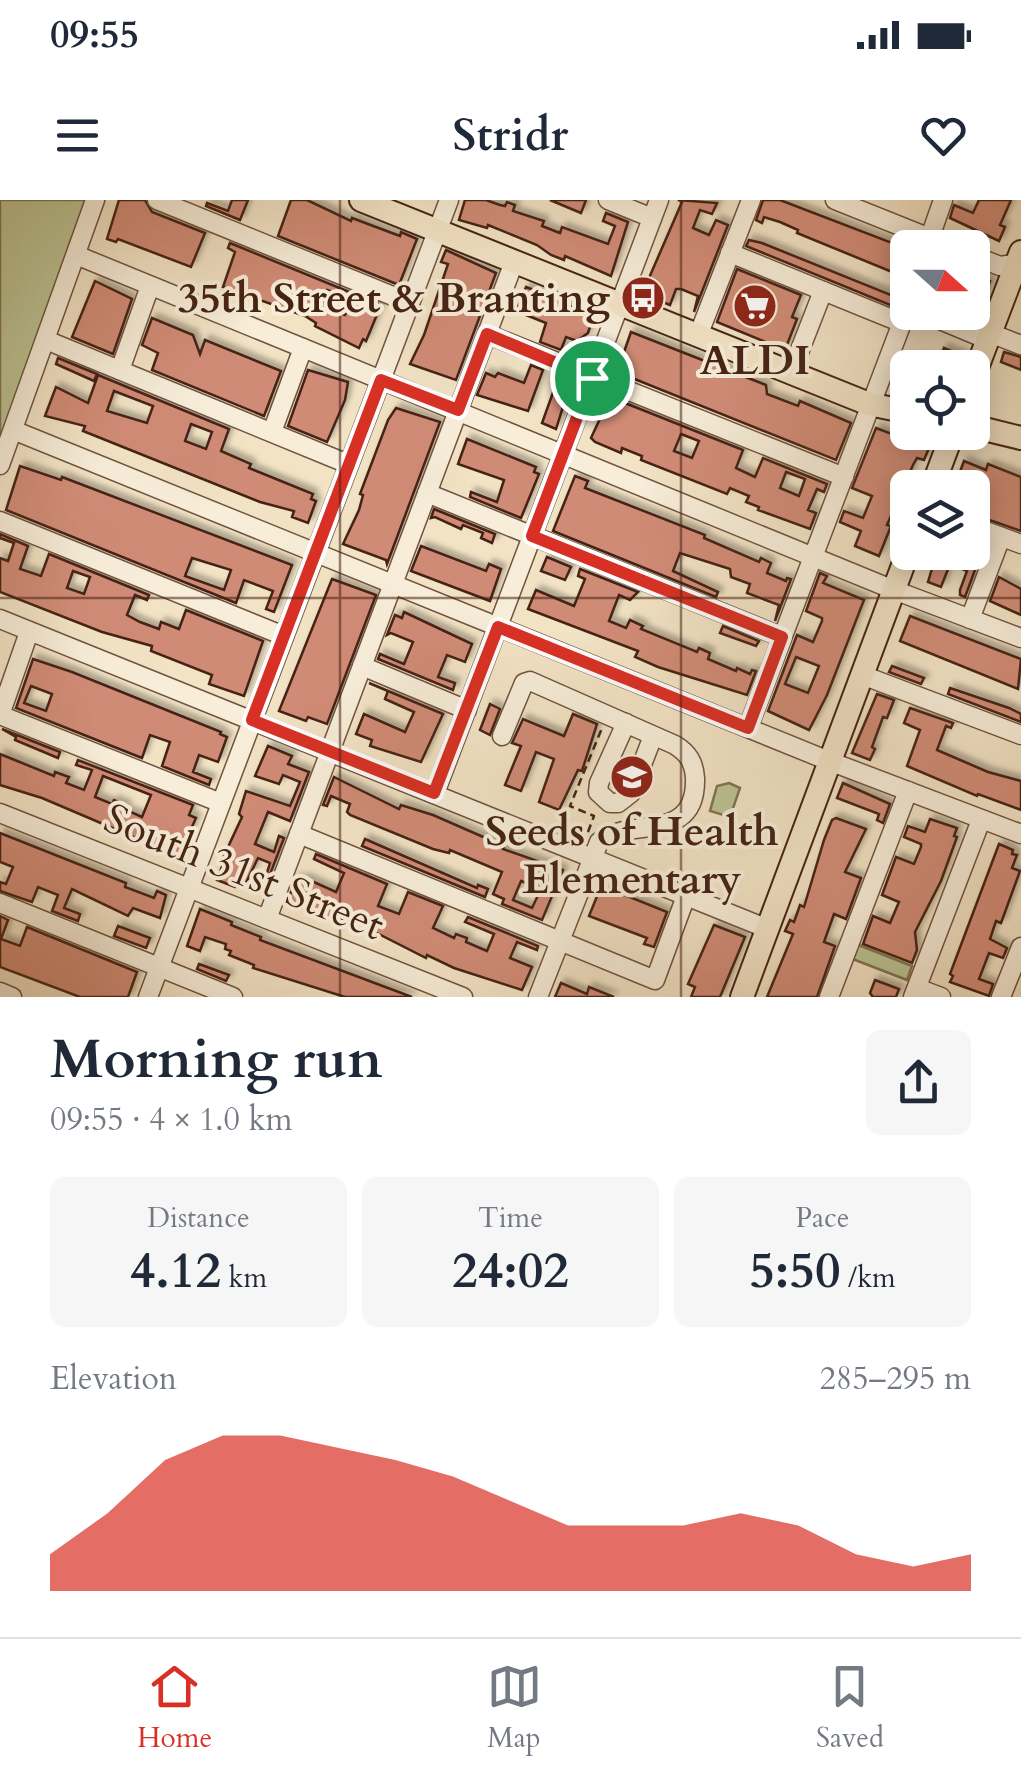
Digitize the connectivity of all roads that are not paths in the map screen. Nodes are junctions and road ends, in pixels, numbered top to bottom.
1 (95, 200) edge
2 (157, 200) edge
3 (361, 200) edge
4 (449, 200) edge
5 (608, 200) edge
6 (751, 200) edge
7 (944, 200) edge
8 (843, 201) edge
9 (656, 209) edge
10 (907, 230) edge
11 (934, 230) edge
12 (436, 231) junction
13 (730, 253) junction
14 (76, 255) junction
15 (1020, 259) edge
16 (514, 262) junction
17 (990, 262) edge
18 (150, 286) junction
19 (824, 291) junction
20 (410, 303) junction
21 (620, 305) junction
22 (890, 311) edge
23 (899, 330) edge
24 (972, 330) edge
25 (487, 334) junction
26 (698, 336) junction
27 (989, 336) junction
28 (46, 340) junction
29 (1021, 345) edge
30 (302, 348) junction
31 (984, 350) edge
32 (120, 370) junction
33 (791, 373) junction
34 (592, 378) junction
35 (381, 380) junction
36 (869, 404) junction
37 (890, 408) edge
38 (458, 410) junction
39 (9, 427) edge
40 (990, 430) edge
41 (272, 432) junction
42 (1021, 438) edge
43 (564, 454) junction
44 (348, 464) junction
45 (0, 466) edge
46 (844, 477) junction
47 (427, 493) junction
48 (0, 522) edge
49 (990, 533) edge
50 (532, 536) junction
51 (1002, 537) junction
52 (1021, 544) edge
53 (315, 553) junction
54 (813, 556) junction
55 (901, 570) edge
56 (393, 584) junction
57 (894, 590) junction
58 (0, 619) edge
59 (970, 619) junction
60 (498, 627) junction
61 (29, 632) junction
62 (284, 636) junction
63 (782, 637) junction
64 (1021, 638) edge
65 (362, 666) junction
66 (862, 675) junction
67 (466, 710) junction
68 (0, 715) edge
69 (252, 720) junction
70 (626, 723) junction
71 (748, 728) junction
72 (1021, 735) edge
73 (502, 736) dead end
74 (653, 736) junction
75 (330, 751) junction
76 (829, 761) junction
77 (908, 791) junction
78 (434, 793) junction
79 (221, 803) junction
80 (0, 813) edge
81 (981, 820) junction
82 (299, 834) junction
83 (1021, 834) edge
84 (591, 858) junction
85 (189, 888) junction
86 (686, 896) junction
87 (0, 902) edge
88 (266, 918) junction
89 (768, 929) junction
90 (559, 942) junction
91 (1021, 947) edge
92 (159, 967) junction
93 (0, 992) edge
94 (915, 992) edge
95 (12, 997) edge
96 (148, 997) edge
97 (233, 997) edge
98 (462, 997) edge
99 (538, 997) edge
100 (742, 997) edge
101 (829, 997) edge
102 (941, 997) edge
103 (1001, 997) edge

1 - 14 street
2 - 20 street
3 - 12 main road
4 - 12 street
5 - 9 street
6 - 13 street
7 - 11 street
8 - 10 street
9 - 21 street
12 - 16 main road
12 - 20 street
13 - 19 street
13 - 26 street
14 - 18 street
14 - 28 street
15 - 17 street
15 - 27 main road
16 - 21 main road
16 - 25 street
18 - 30 street
18 - 32 street
19 - 22 street
19 - 33 street
20 - 35 street
21 - 26 main road
21 - 34 street
23 - 36 street
24 - 27 street
25 - 34 street
25 - 38 street
26 - 33 main road
27 - 29 street
27 - 31 main road
28 - 32 street
28 - 39 street
30 - 35 street
30 - 41 street
32 - 41 street
33 - 36 main road
34 - 43 street
34 - 46 street
35 - 38 street
35 - 44 street
36 - 37 main road
36 - 46 street
38 - 43 street
38 - 47 street
39 - 45 street
39 - 53 street
40 - 42 main road
41 - 44 street
43 - 50 street
43 - 54 street
44 - 53 street
46 - 54 street
47 - 50 street
47 - 56 street
48 - 62 street
49 - 51 street
50 - 60 street
50 - 63 street
51 - 52 street
51 - 59 street
53 - 56 street
53 - 62 street
54 - 57 street
54 - 63 street
55 - 57 main road
56 - 60 street
56 - 65 street
57 - 59 street
57 - 66 main road
58 - 61 street
59 - 64 street
60 - 67 street
60 - 71 street
61 - 68 street
61 - 69 street
62 - 69 street
63 - 71 street
65 - 67 street
65 - 75 street
66 - 72 street
66 - 76 main road
67 - 78 street
68 - 79 street
69 - 75 street
69 - 79 street
70 - 73 street
70 - 74 street
70 - 74 street
71 - 76 street
74 - 84 street
75 - 78 street
75 - 82 street
76 - 77 street
76 - 89 main road
77 - 81 street
77 - 101 street
78 - 84 street
79 - 85 street
80 - 85 street, South 31st Street
81 - 83 street
81 - 94 street
82 - 88 street
82 - 90 street
84 - 86 street
84 - 90 street
85 - 88 street, South 31st Street
85 - 92 street
86 - 89 street
86 - 90 street
87 - 92 street
88 - 98 street, South 31st Street
89 - 100 main road
90 - 99 street
91 - 103 street
92 - 96 street
92 - 97 street
93 - 95 street
94 - 102 street

